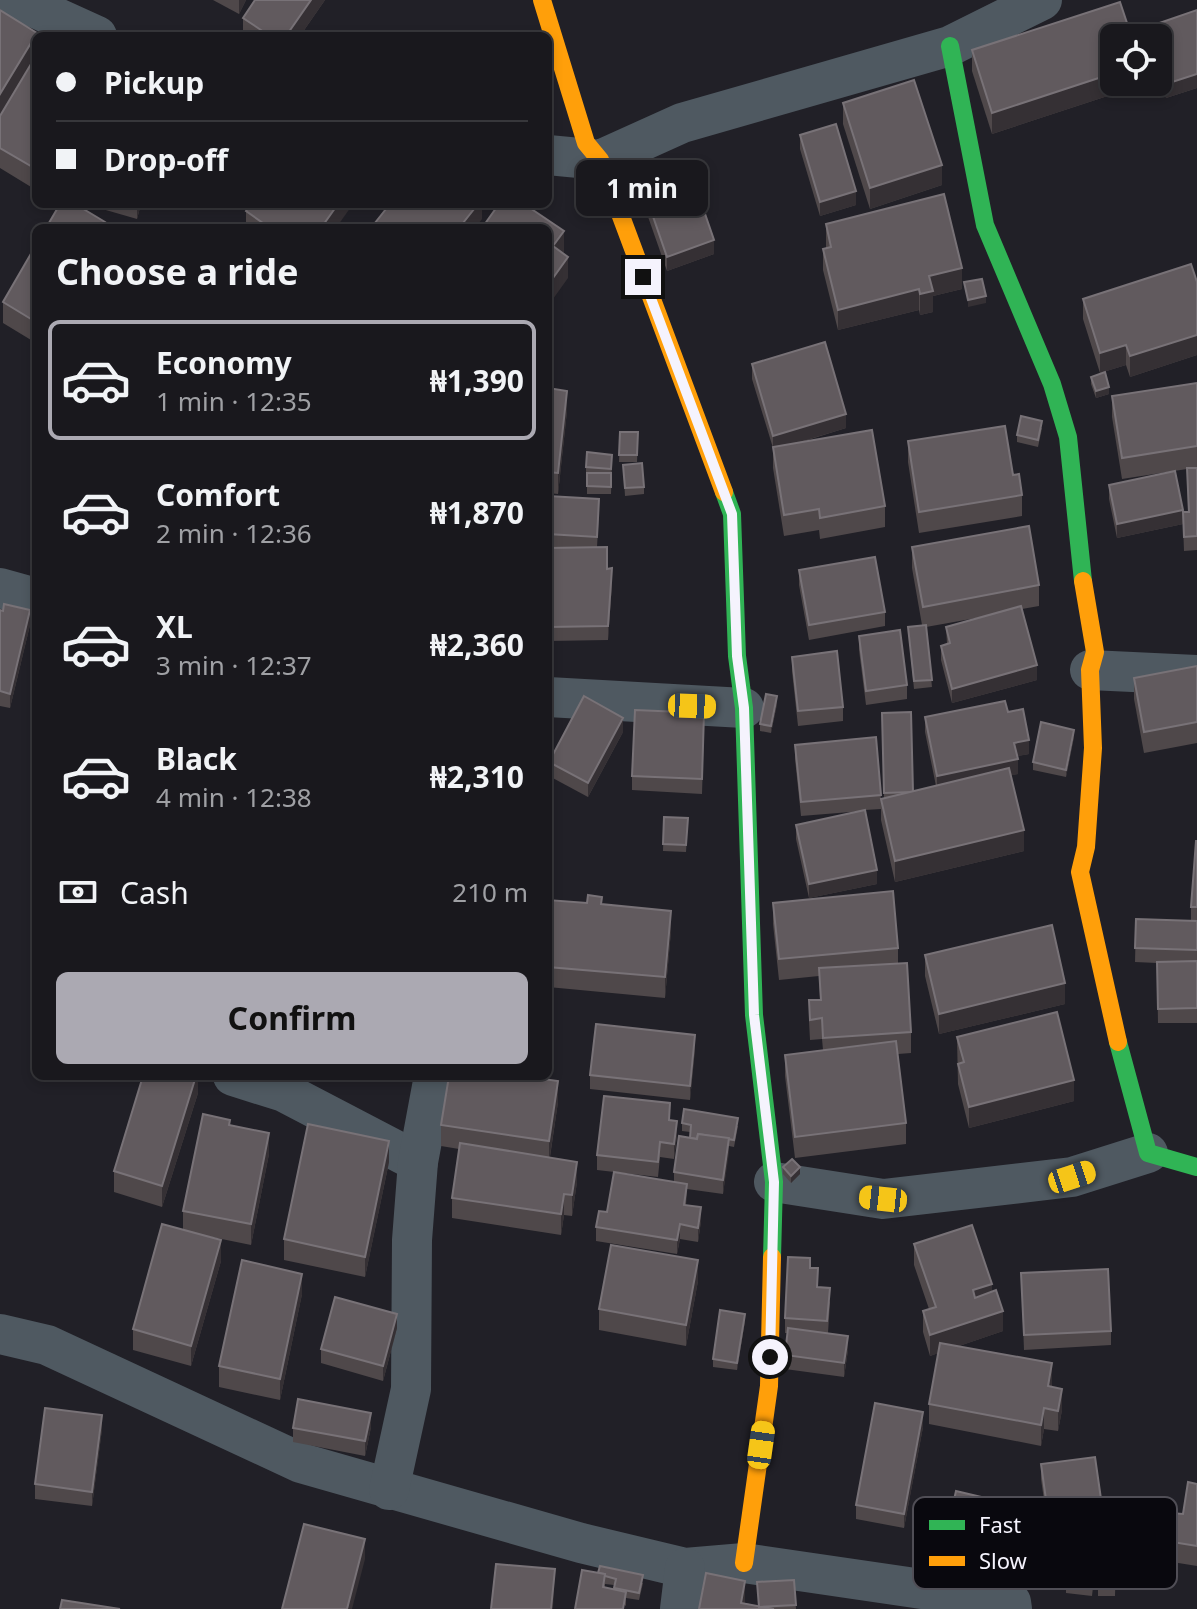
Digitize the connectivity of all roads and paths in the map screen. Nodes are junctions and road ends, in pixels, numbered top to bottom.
1 (18, 0) edge
2 (542, 0) edge
3 (1042, 0) edge
4 (88, 32) edge
5 (552, 32) edge
6 (552, 34) edge
7 (950, 46) junction
8 (552, 155) edge
9 (600, 160) junction
10 (0, 588) edge
11 (32, 597) edge
12 (1090, 670) junction
13 (1197, 675) edge
14 (552, 697) edge
15 (744, 708) junction
16 (246, 1080) edge
17 (433, 1080) edge
18 (1148, 1153) junction
19 (418, 1162) junction
20 (1197, 1167) edge
21 (774, 1182) junction
22 (0, 1334) edge
23 (389, 1490) junction
24 (744, 1563) junction
25 (685, 1568) junction
26 (1023, 1607) edge
27 (680, 1609) edge

1 - 4 street
2 - 5 street
3 - 7 street
6 - 9 street
7 - 9 street
7 - 12 street
8 - 9 street
9 - 15 street
10 - 11 street
12 - 13 street
12 - 18 street
14 - 15 street
15 - 21 street
16 - 19 street
17 - 19 street
18 - 20 street
18 - 21 street
19 - 23 street
21 - 24 street
22 - 23 street
23 - 25 street
24 - 25 street
24 - 26 street
25 - 27 street

